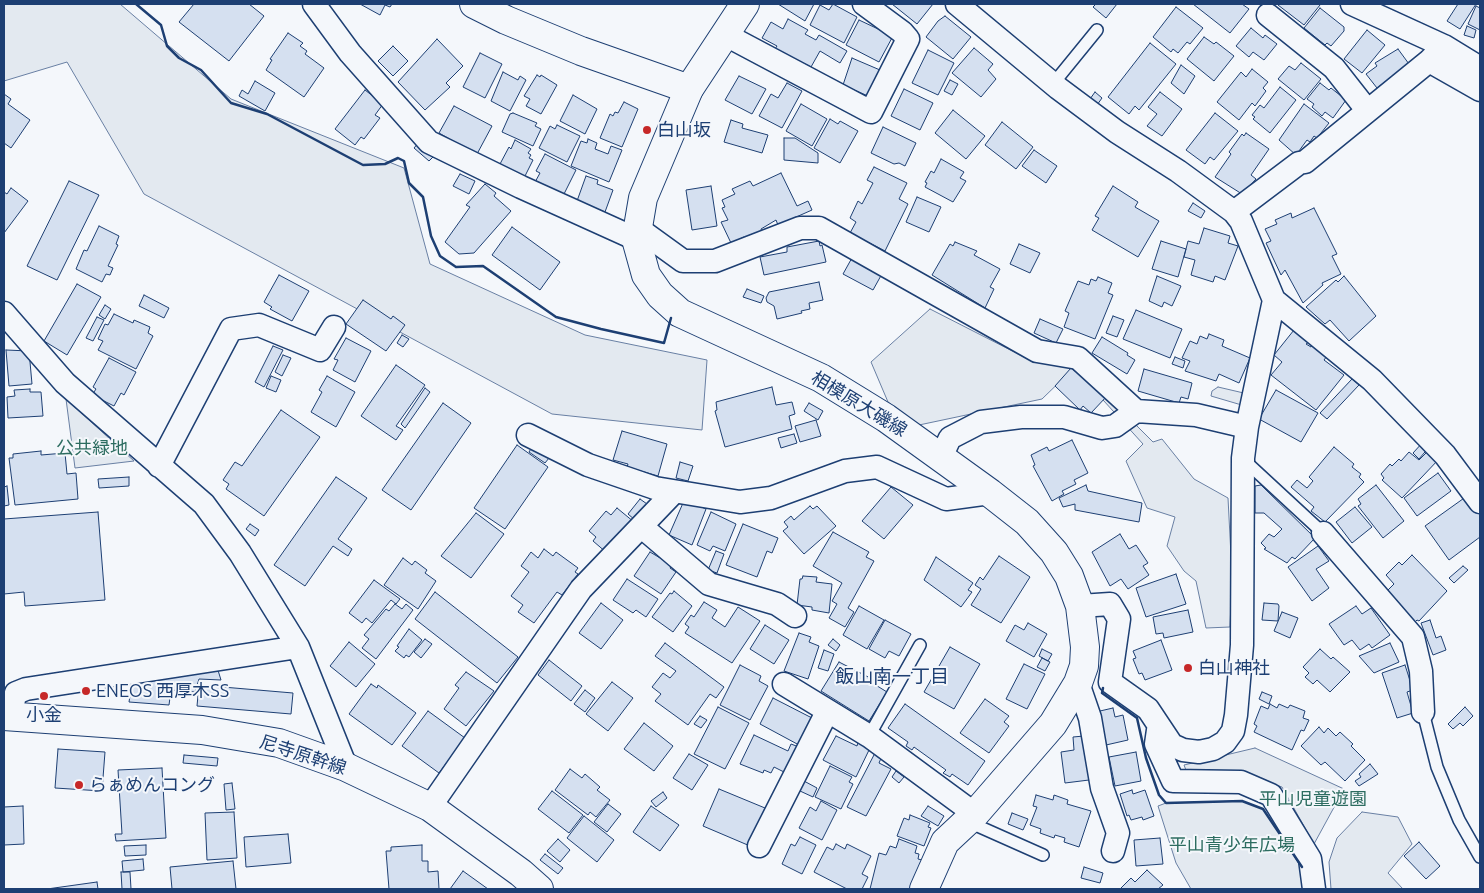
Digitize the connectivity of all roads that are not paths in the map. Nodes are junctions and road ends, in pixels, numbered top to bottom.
1 (314, 4) edge
2 (474, 4) edge
3 (745, 4) edge
4 (864, 4) edge
5 (956, 4) edge
6 (1352, 4) edge
7 (1268, 15) dead end
8 (1097, 30) dead end
9 (724, 34) junction
10 (1437, 54) junction
11 (1480, 68) edge
12 (1053, 84) junction
13 (689, 89) junction
14 (1480, 90) edge
15 (1367, 110) junction
16 (1234, 212) junction
17 (636, 233) junction
18 (1274, 300) junction
19 (4, 313) edge
20 (334, 327) dead end
21 (1136, 411) junction
22 (1247, 427) junction
23 (528, 435) dead end
24 (941, 457) junction
25 (1243, 458) junction
26 (159, 466) junction
27 (674, 492) junction
28 (990, 493) junction
29 (1480, 502) edge
30 (642, 527) junction
31 (1323, 533) joint
32 (785, 604) dead end
33 (1080, 606) junction
34 (920, 645) dead end
35 (298, 647) junction
36 (1078, 683) junction
37 (784, 684) dead end
38 (827, 712) junction
39 (1423, 712) joint
40 (6, 716) edge
41 (1158, 726) junction
42 (868, 736) junction
43 (346, 768) junction
44 (430, 807) junction
45 (973, 818) junction
46 (1122, 838) dead end
47 (759, 846) dead end
48 (1044, 855) dead end
49 (1480, 857) edge
50 (538, 889) edge
51 (924, 889) edge
52 (945, 889) edge
53 (1314, 889) edge

1 - 17 street
2 - 13 main road
3 - 9 main road, 相模原大磯線
4 - 9 street
5 - 12 street
6 - 10 street
7 - 15 street
8 - 12 lane
9 - 13 main road, 相模原大磯線
10 - 11 street
10 - 14 street
10 - 15 street
12 - 16 street
13 - 17 main road, 相模原大磯線
15 - 16 street
16 - 18 street
17 - 21 street
17 - 24 main road, 相模原大磯線
18 - 22 street
18 - 29 street
19 - 26 street
20 - 26 street
21 - 22 street
21 - 24 street
22 - 25 street
23 - 27 street
24 - 28 main road, 相模原大磯線
25 - 31 lane
25 - 41 street
26 - 35 street
27 - 28 street
27 - 30 street
28 - 33 main road, 相模原大磯線
30 - 32 street
30 - 44 street
31 - 39 street
33 - 36 main road, 相模原大磯線
33 - 41 street
34 - 42 lane
35 - 40 street
35 - 43 street
36 - 45 main road, 相模原大磯線
36 - 46 street
37 - 38 street
38 - 42 street
38 - 47 street
39 - 49 lane
40 - 43 main road, 尼寺原幹線
41 - 53 street
42 - 45 street
43 - 44 main road, 尼寺原幹線
44 - 50 main road, 尼寺原幹線
45 - 48 lane
45 - 51 main road, 相模原大磯線
45 - 52 main road, 相模原大磯線

